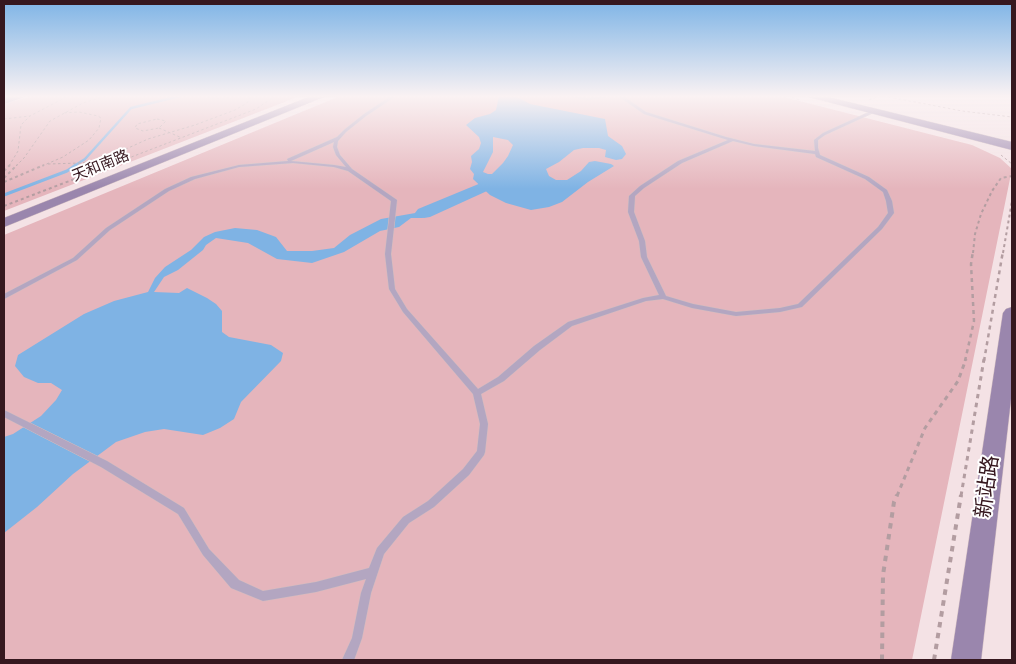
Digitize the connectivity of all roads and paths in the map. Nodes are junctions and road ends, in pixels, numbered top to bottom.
1 (21, 127) edge
2 (44, 127) edge
3 (99, 127) edge
4 (136, 127) edge
5 (188, 127) edge
6 (210, 127) edge
7 (222, 127) edge
8 (243, 127) edge
9 (349, 127) edge
10 (690, 127) edge
11 (839, 127) edge
12 (938, 127) edge
13 (942, 127) edge
14 (947, 127) edge
15 (159, 128) joint
16 (171, 133) junction
17 (182, 138) junction
18 (339, 138) junction
19 (1012, 139) edge
20 (732, 140) junction
21 (1012, 144) edge
22 (817, 153) junction
23 (1012, 158) edge
24 (275, 163) junction
25 (48, 164) junction
26 (350, 170) junction
27 (4, 171) edge
28 (1012, 176) edge
29 (4, 178) edge
30 (4, 182) edge
31 (1012, 201) edge
32 (4, 206) edge
33 (4, 212) edge
34 (4, 222) edge
35 (4, 297) edge
36 (663, 297) junction
37 (1012, 314) edge
38 (477, 393) junction
39 (4, 413) edge
40 (373, 572) junction
41 (348, 660) edge
42 (882, 660) edge
43 (934, 660) edge
44 (966, 660) edge

1 - 27 path
2 - 29 path
3 - 25 path
4 - 15 path
5 - 16 path
6 - 17 path
7 - 33 street, 天和南路
8 - 34 street, 天和南路
9 - 18 lane
10 - 20 lane
11 - 22 lane
12 - 23 street
13 - 21 main road
14 - 19 street
15 - 16 path
16 - 17 path
16 - 25 path
17 - 32 path
18 - 24 lane
18 - 26 lane
20 - 22 lane
20 - 36 lane
22 - 36 lane
24 - 26 lane
24 - 35 lane
25 - 30 path
26 - 38 lane
28 - 42 path
31 - 43 path
36 - 38 lane
37 - 44 street, 新站路
38 - 40 lane
39 - 40 lane
40 - 41 lane

